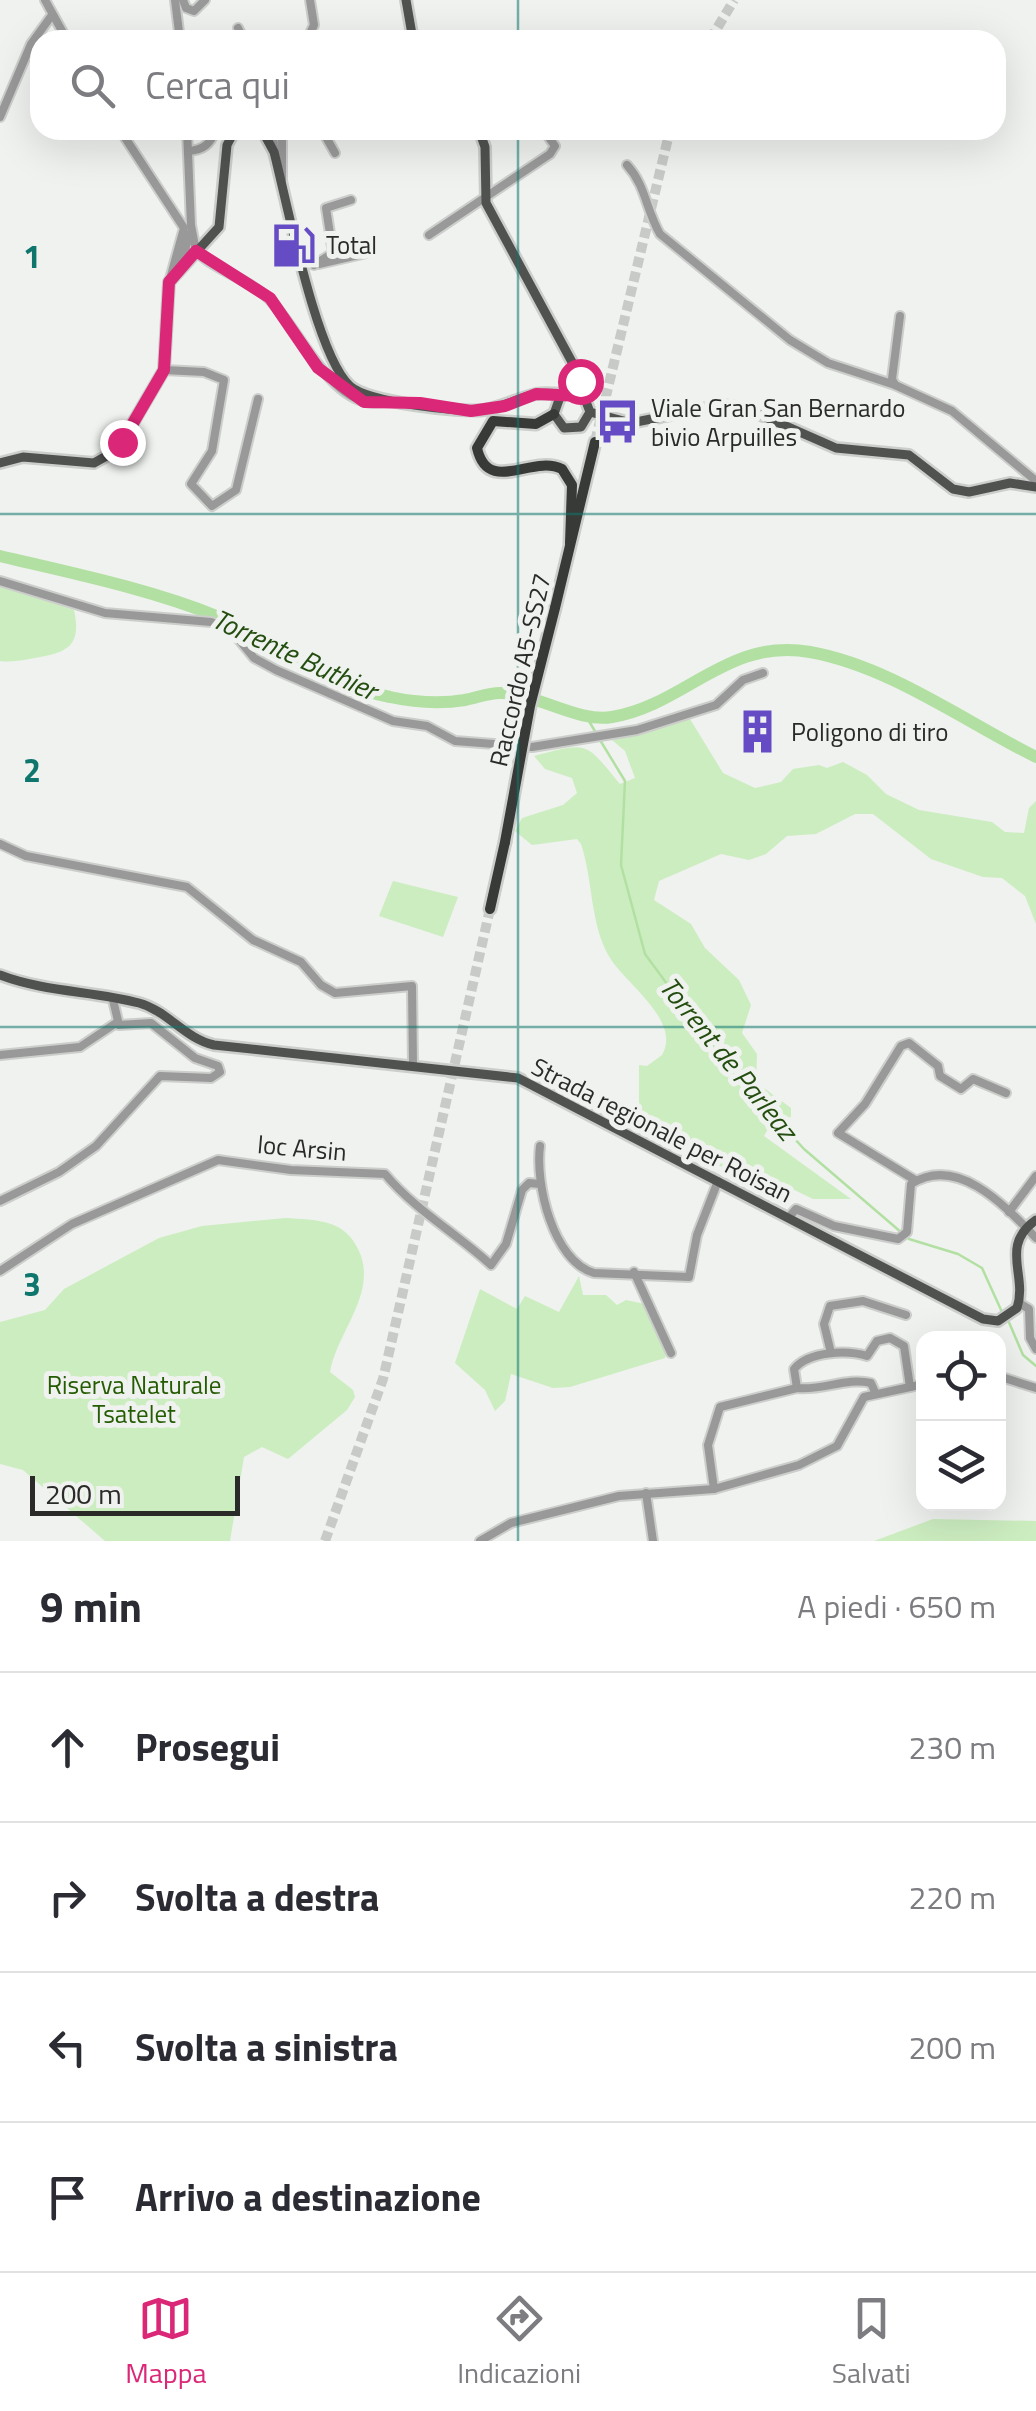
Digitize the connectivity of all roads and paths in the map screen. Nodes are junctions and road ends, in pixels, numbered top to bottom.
1 (175, 0) edge
2 (184, 0) edge
3 (205, 0) edge
4 (310, 0) edge
5 (406, 0) edge
6 (46, 2) edge
7 (52, 15) junction
8 (41, 30) edge
9 (61, 30) edge
10 (179, 30) edge
11 (312, 30) edge
12 (411, 30) edge
13 (30, 46) edge
14 (0, 117) edge
15 (126, 140) edge
16 (187, 140) edge
17 (212, 140) edge
18 (230, 140) edge
19 (267, 140) edge
20 (273, 140) edge
21 (282, 140) edge
22 (328, 140) edge
23 (483, 140) edge
24 (549, 140) edge
25 (188, 151) junction
26 (274, 152) junction
27 (335, 153) dead end
28 (627, 164) dead end
29 (282, 184) junction
30 (483, 196) junction
31 (351, 200) dead end
32 (190, 225) junction
33 (428, 235) dead end
34 (213, 236) junction
35 (196, 251) junction
36 (371, 252) dead end
37 (182, 264) junction
38 (309, 266) junction
39 (169, 282) junction
40 (900, 316) dead end
41 (164, 370) junction
42 (895, 385) junction
43 (576, 395) junction
44 (258, 399) dead end
45 (382, 402) junction
46 (556, 406) junction
47 (590, 412) junction
48 (616, 421) junction
49 (585, 424) junction
50 (595, 442) tunnel mouth
51 (0, 462) edge
52 (1036, 484) edge
53 (570, 543) junction
54 (0, 581) edge
55 (763, 674) dead end
56 (0, 844) edge
57 (490, 909) tunnel mouth
58 (0, 975) edge
59 (114, 1000) junction
60 (116, 1023) junction
61 (0, 1055) edge
62 (413, 1066) junction
63 (1006, 1093) dead end
64 (540, 1146) dead end
65 (1036, 1176) edge
66 (915, 1180) junction
67 (718, 1181) junction
68 (540, 1184) junction
69 (0, 1201) edge
70 (1008, 1212) junction
71 (789, 1217) junction
72 (1036, 1220) edge
73 (1026, 1227) junction
74 (1036, 1238) edge
75 (0, 1272) edge
76 (634, 1272) junction
77 (1019, 1302) junction
78 (906, 1315) dead end
79 (1036, 1349) edge
80 (671, 1354) dead end
81 (831, 1354) junction
82 (1006, 1379) edge
83 (916, 1386) edge
84 (910, 1387) junction
85 (797, 1388) junction
86 (1036, 1388) edge
87 (875, 1392) junction
88 (711, 1490) junction
89 (646, 1493) junction
90 (480, 1541) edge
91 (653, 1541) edge

1 - 10 street
2 - 3 street
4 - 11 street
5 - 12 main road
6 - 7 street
7 - 8 street
7 - 9 street
13 - 14 street
15 - 39 street
16 - 25 street
17 - 25 street
18 - 34 main road
19 - 26 main road
20 - 26 street
21 - 29 street
22 - 27 street
23 - 30 main road
24 - 30 street
25 - 32 street
26 - 29 main road
28 - 42 street
29 - 38 main road
30 - 33 street
30 - 43 main road
31 - 38 street
32 - 34 street
32 - 35 street
32 - 37 street
34 - 35 main road
35 - 37 main road
35 - 45 street
36 - 38 street
37 - 39 main road
38 - 45 main road
39 - 41 main road
40 - 42 street
41 - 44 street
41 - 51 main road
42 - 52 street
43 - 46 main road
43 - 47 main road
45 - 46 main road
46 - 49 main road
46 - 53 highway
47 - 48 main road
47 - 49 main road
48 - 49 main road
48 - 52 main road
50 - 53 highway, Raccordo A5-SS27
53 - 57 highway, Raccordo A5-SS27, bridge
54 - 55 street
56 - 62 street
58 - 59 main road, Strada regionale per Roisan
59 - 60 street
59 - 62 main road, Strada regionale per Roisan
60 - 61 street
60 - 69 street
62 - 67 main road, Strada regionale per Roisan
63 - 66 street
64 - 68 street
65 - 70 street
66 - 70 street
66 - 71 street
67 - 71 main road, Strada regionale per Roisan
67 - 76 street
68 - 75 street, loc Arsin
68 - 76 street
70 - 73 street
71 - 77 main road, Strada regionale per Roisan
72 - 73 main road
73 - 74 street
73 - 77 main road
76 - 80 street
77 - 79 street
78 - 81 street
81 - 84 street
81 - 85 street
82 - 86 street
83 - 84 street
84 - 87 street
85 - 87 street
85 - 88 street
87 - 88 street
88 - 89 street
89 - 90 street
89 - 91 street

